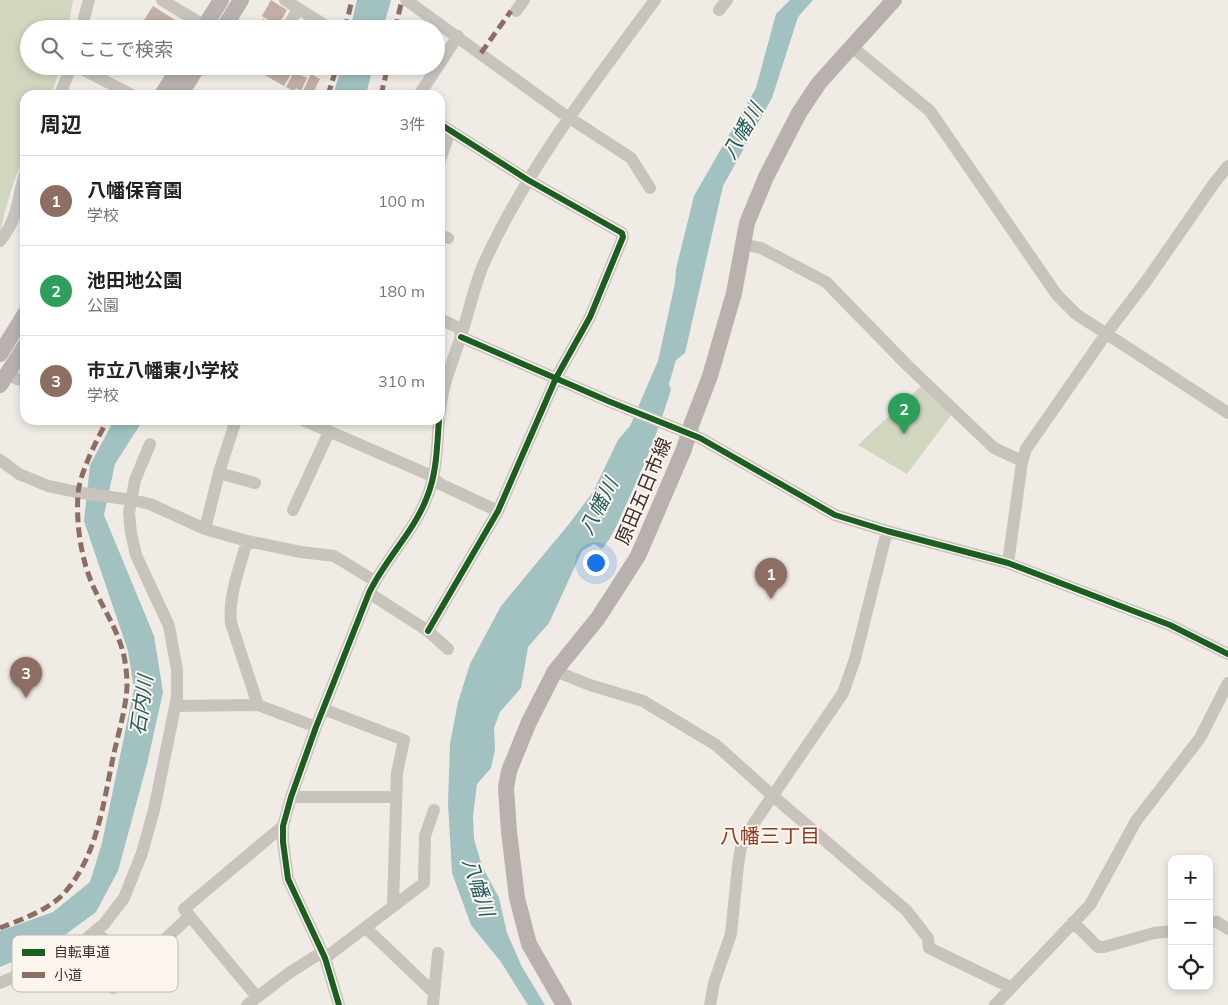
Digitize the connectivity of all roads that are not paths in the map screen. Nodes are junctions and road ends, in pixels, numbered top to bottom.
1 (89, 0) edge
2 (162, 0) edge
3 (221, 0) edge
4 (241, 0) edge
5 (285, 0) edge
6 (406, 0) edge
7 (524, 0) edge
8 (655, 0) edge
9 (894, 0) edge
10 (298, 8) junction
11 (516, 11) dead end
12 (83, 20) edge
13 (193, 20) edge
14 (208, 20) edge
15 (229, 20) edge
16 (292, 20) edge
17 (317, 20) edge
18 (435, 20) edge
19 (445, 27) edge
20 (458, 36) junction
21 (852, 47) junction
22 (445, 56) edge
23 (68, 75) edge
24 (93, 75) edge
25 (174, 75) edge
26 (192, 75) edge
27 (432, 75) edge
28 (62, 90) edge
29 (122, 90) edge
30 (165, 90) edge
31 (183, 90) edge
32 (422, 90) edge
33 (569, 116) junction
34 (445, 128) edge
35 (1228, 166) edge
36 (528, 180) junction
37 (650, 188) dead end
38 (20, 190) edge
39 (0, 241) edge
40 (742, 244) junction
41 (445, 321) edge
42 (20, 322) edge
43 (1106, 334) junction
44 (461, 338) junction
45 (0, 354) edge
46 (20, 354) edge
47 (556, 378) junction
48 (4, 379) edge
49 (20, 380) edge
50 (445, 385) edge
51 (1228, 413) edge
52 (234, 425) edge
53 (314, 425) edge
54 (439, 425) edge
55 (329, 432) junction
56 (686, 432) junction
57 (150, 444) dead end
58 (0, 460) edge
59 (1022, 461) junction
60 (219, 473) junction
61 (432, 476) junction
62 (255, 482) dead end
63 (128, 499) junction
64 (293, 510) dead end
65 (498, 511) junction
66 (205, 529) junction
67 (887, 530) junction
68 (247, 541) junction
69 (1008, 563) junction
70 (375, 581) junction
71 (369, 593) junction
72 (428, 631) junction
73 (448, 649) dead end
74 (1228, 654) edge
75 (555, 670) junction
76 (1228, 683) edge
77 (258, 705) junction
78 (175, 706) junction
79 (323, 709) junction
80 (316, 727) junction
81 (292, 796) junction
82 (772, 796) junction
83 (396, 797) junction
84 (434, 810) dead end
85 (283, 826) junction
86 (393, 906) junction
87 (190, 916) junction
88 (1073, 922) junction
89 (1213, 922) edge
90 (366, 928) junction
91 (1228, 929) edge
92 (1168, 931) edge
93 (91, 935) edge
94 (170, 935) edge
95 (438, 953) dead end
96 (324, 955) junction
97 (12, 978) edge
98 (0, 983) edge
99 (1010, 987) junction
100 (433, 999) edge
101 (252, 1001) edge
102 (339, 1005) edge
103 (564, 1005) edge
104 (710, 1005) edge
105 (995, 1005) edge

1 - 12 street
2 - 13 street
3 - 14 main road
4 - 15 main road
5 - 10 street
6 - 18 street
7 - 11 street
8 - 33 street
9 - 21 main road, 原田五日市線
10 - 16 street
10 - 17 street
19 - 20 street
20 - 22 street
20 - 33 street
21 - 40 main road, 原田五日市線
21 - 43 street
23 - 28 street
24 - 29 street
25 - 30 main road
26 - 31 main road
27 - 32 street
33 - 36 street
33 - 37 street
34 - 36 street
35 - 43 street
36 - 44 street
36 - 47 street
38 - 39 street
40 - 56 main road, 原田五日市線
40 - 59 street
41 - 44 street
42 - 45 main road
43 - 51 street
43 - 59 street
44 - 47 street
44 - 50 street
46 - 48 main road
47 - 56 street
47 - 65 street
48 - 49 street
52 - 60 street
53 - 55 street
54 - 61 street
55 - 61 street
55 - 64 street
56 - 67 street
56 - 75 main road, 原田五日市線
57 - 63 street
58 - 63 street
59 - 69 street
60 - 62 street
60 - 66 street
61 - 65 street
61 - 70 street
63 - 66 street
63 - 78 street
65 - 72 street
66 - 68 street
67 - 69 street
67 - 82 street
68 - 70 street
68 - 77 street
69 - 74 street
70 - 71 street
71 - 72 street
71 - 79 street
72 - 73 street
75 - 82 street
75 - 103 main road, 原田五日市線
76 - 88 street
77 - 78 street
77 - 80 street
78 - 93 street
79 - 80 street
79 - 83 street
80 - 81 street
81 - 83 street
81 - 85 street
82 - 99 street
82 - 104 street
83 - 86 street
84 - 86 street
85 - 87 street
85 - 96 street
86 - 90 street
87 - 94 street
87 - 101 street
88 - 92 street
88 - 99 street
89 - 91 street
90 - 96 street
90 - 100 street
95 - 100 street
96 - 101 street
96 - 102 street
97 - 98 street
99 - 105 street

